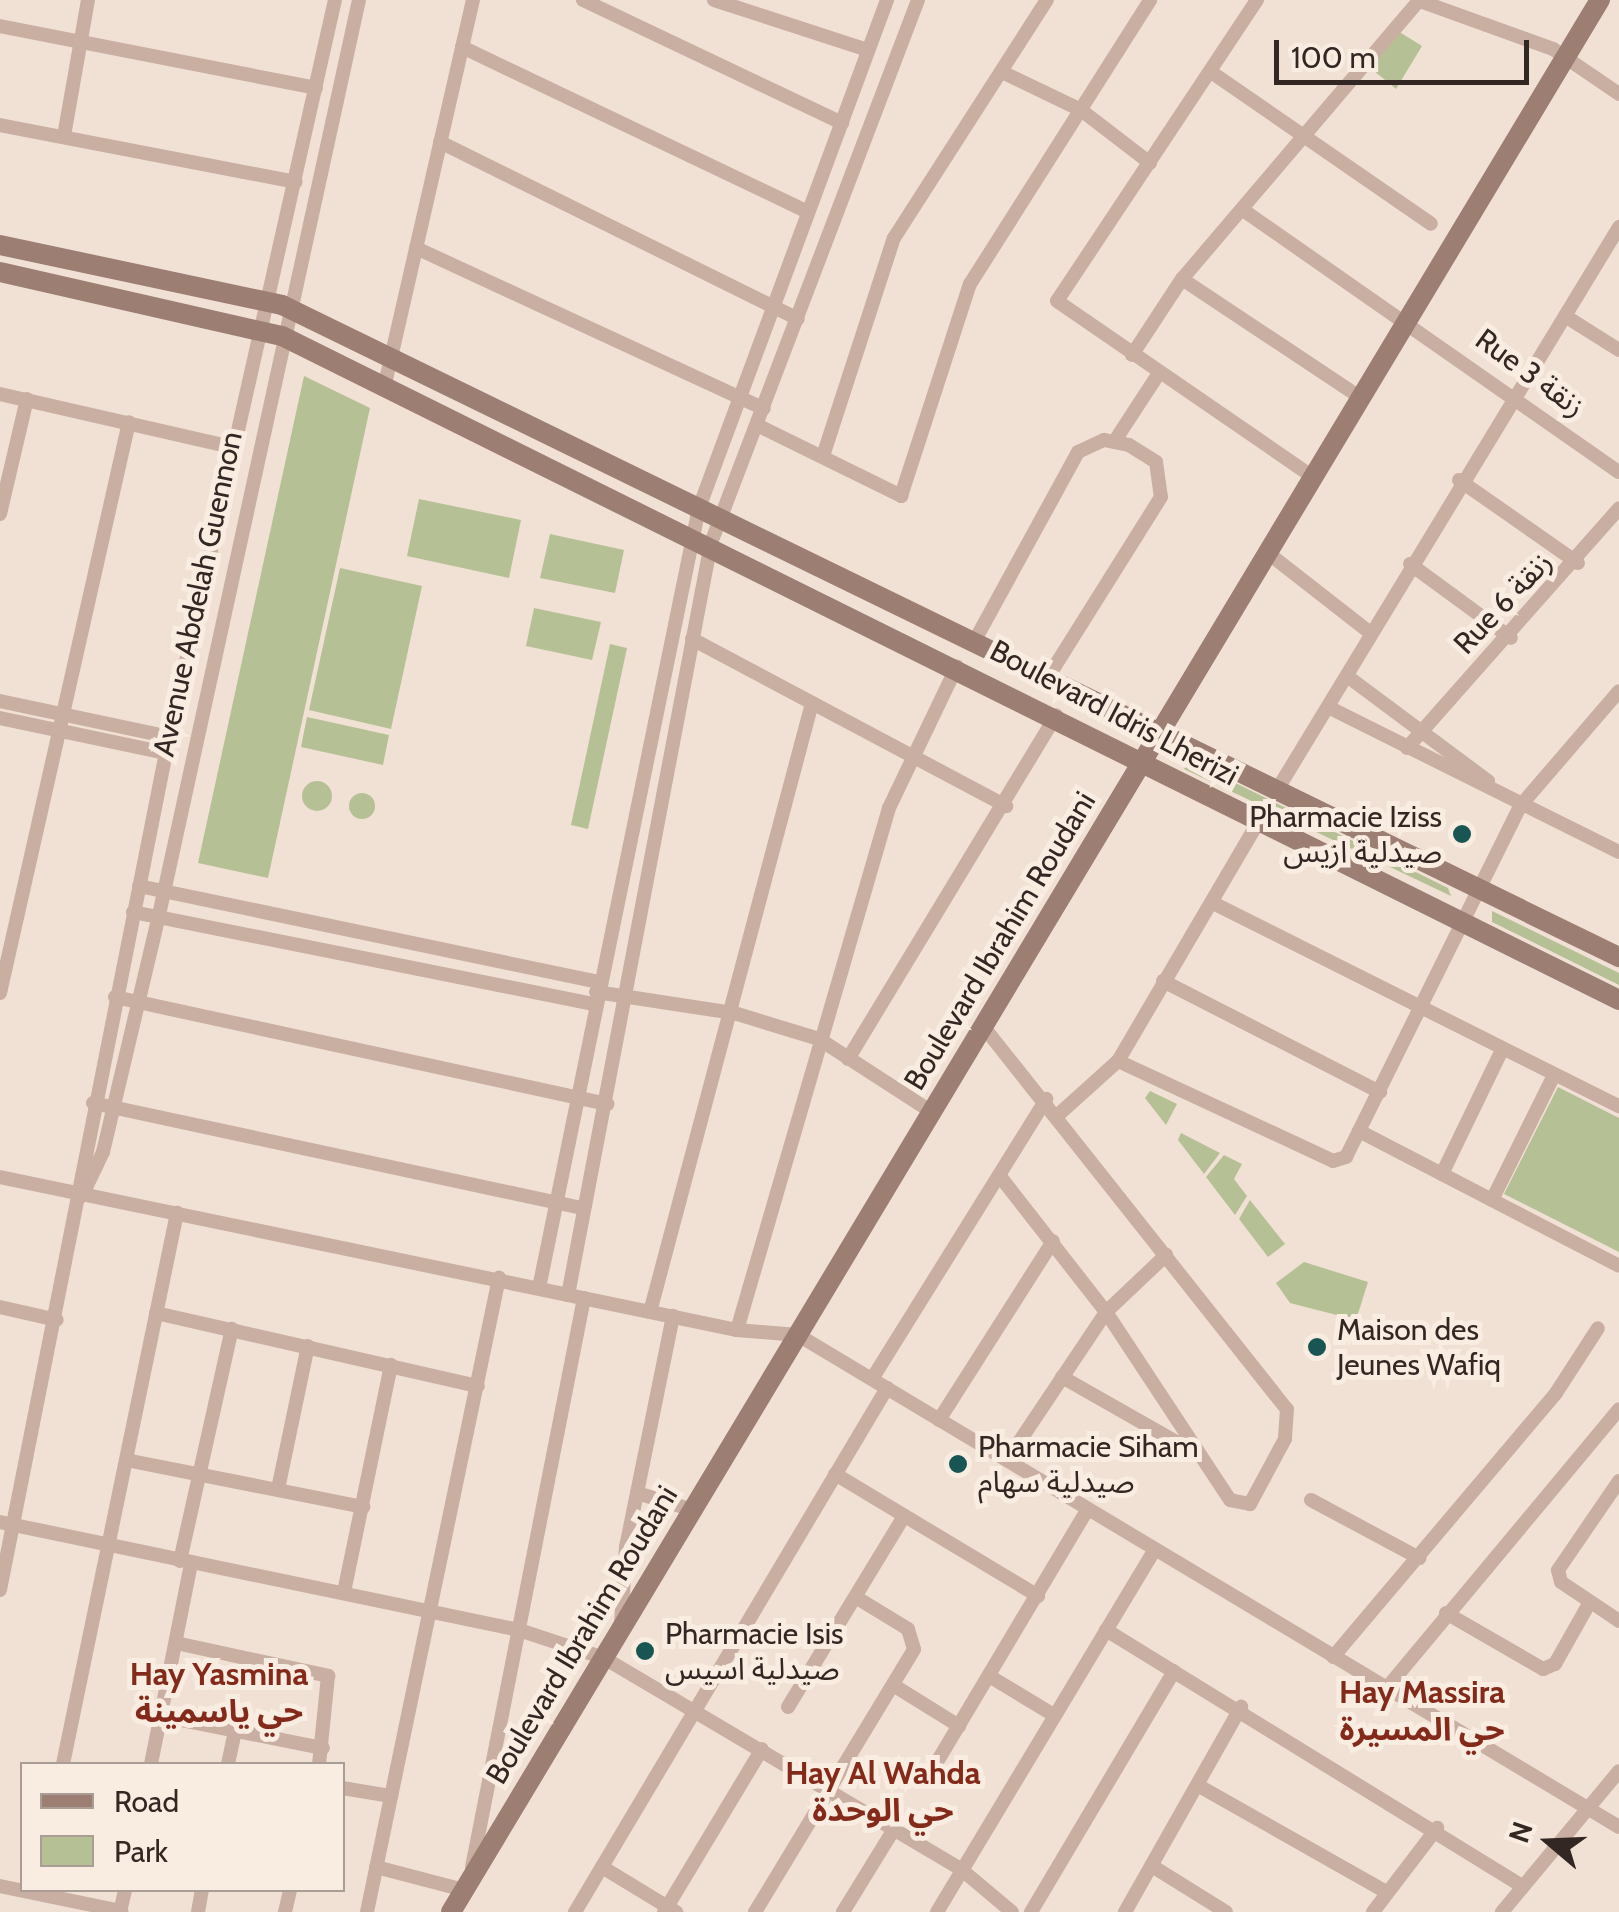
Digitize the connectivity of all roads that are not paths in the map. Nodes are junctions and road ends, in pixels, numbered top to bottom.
1 (88, 0) edge
2 (336, 0) edge
3 (360, 0) edge
4 (472, 0) edge
5 (583, 0) edge
6 (714, 0) edge
7 (887, 0) edge
8 (918, 0) edge
9 (1047, 0) edge
10 (1150, 0) edge
11 (1257, 0) edge
12 (1418, 0) edge
13 (1600, 0) edge
14 (0, 26) edge
15 (80, 42) junction
16 (462, 48) junction
17 (868, 50) junction
18 (1566, 57) junction
19 (1002, 72) junction
20 (1211, 72) junction
21 (316, 88) junction
22 (1619, 94) edge
23 (1081, 110) junction
24 (842, 123) junction
25 (0, 125) edge
26 (64, 136) junction
27 (1304, 138) junction
28 (440, 142) junction
29 (1150, 163) junction
30 (296, 182) junction
31 (1244, 210) junction
32 (808, 212) junction
33 (1431, 224) dead end
34 (1618, 229) edge
35 (0, 244) edge
36 (416, 248) junction
37 (0, 272) edge
38 (1182, 280) junction
39 (262, 299) junction
40 (773, 307) junction
41 (292, 310) junction
42 (1566, 316) junction
43 (798, 318) junction
44 (1409, 318) junction
45 (257, 327) junction
46 (282, 336) junction
47 (1619, 350) edge
48 (1132, 355) junction
49 (390, 360) junction
50 (1160, 373) junction
51 (385, 384) junction
52 (0, 394) edge
53 (1512, 394) junction
54 (738, 398) junction
55 (1361, 398) junction
56 (28, 399) junction
57 (764, 408) junction
58 (128, 422) junction
59 (758, 425) junction
60 (1116, 439) junction
61 (232, 447) junction
62 (822, 456) junction
63 (1619, 472) edge
64 (1313, 477) junction
65 (1459, 480) junction
66 (1, 506) edge
67 (699, 508) junction
68 (1619, 508) edge
69 (722, 518) junction
70 (702, 539) junction
71 (1268, 553) junction
72 (1578, 563) junction
73 (1410, 564) junction
74 (1370, 632) junction
75 (692, 638) junction
76 (1510, 638) junction
77 (974, 642) junction
78 (958, 665) junction
79 (1346, 676) junction
80 (1046, 680) junction
81 (1619, 691) edge
82 (0, 701) edge
83 (812, 703) junction
84 (1328, 708) junction
85 (1056, 715) junction
86 (0, 718) edge
87 (60, 723) junction
88 (1419, 730) junction
89 (1159, 734) junction
90 (169, 737) junction
91 (1408, 748) junction
92 (166, 753) junction
93 (909, 755) junction
94 (1140, 764) junction
95 (1277, 790) junction
96 (1521, 805) junction
97 (1006, 806) junction
98 (1258, 822) junction
99 (1616, 845) edge
100 (139, 886) junction
101 (1478, 888) junction
102 (162, 889) junction
103 (1214, 903) junction
104 (133, 912) junction
105 (158, 915) junction
106 (1462, 922) junction
107 (1619, 958) edge
108 (1162, 981) junction
109 (596, 993) junction
110 (0, 994) edge
111 (115, 997) junction
112 (624, 997) junction
113 (1619, 1000) edge
114 (136, 1001) junction
115 (1422, 1010) junction
116 (734, 1013) junction
117 (984, 1026) junction
118 (819, 1039) junction
119 (1502, 1050) junction
120 (848, 1059) junction
121 (1118, 1062) junction
122 (1554, 1075) junction
123 (1380, 1092) junction
124 (576, 1098) junction
125 (1046, 1099) junction
126 (93, 1103) junction
127 (606, 1104) junction
128 (113, 1106) junction
129 (1619, 1106) edge
130 (932, 1112) junction
131 (1058, 1114) junction
132 (1359, 1131) junction
133 (1442, 1174) junction
134 (0, 1177) edge
135 (1002, 1179) junction
136 (82, 1196) junction
137 (1492, 1200) junction
138 (554, 1202) junction
139 (582, 1208) junction
140 (178, 1212) junction
141 (1053, 1241) junction
142 (1166, 1255) junction
143 (1619, 1266) edge
144 (499, 1278) junction
145 (539, 1288) junction
146 (568, 1295) junction
147 (584, 1298) junction
148 (0, 1307) edge
149 (650, 1312) junction
150 (1106, 1312) junction
151 (156, 1313) junction
152 (672, 1316) junction
153 (57, 1320) junction
154 (1598, 1328) dead end
155 (232, 1329) junction
156 (737, 1330) junction
157 (798, 1334) junction
158 (308, 1346) junction
159 (391, 1365) junction
160 (1062, 1377) junction
161 (872, 1379) junction
162 (478, 1386) junction
163 (887, 1388) junction
164 (1619, 1409) edge
165 (939, 1420) junction
166 (1201, 1456) junction
167 (126, 1460) junction
168 (1007, 1460) junction
169 (835, 1474) junction
170 (198, 1475) junction
171 (278, 1489) junction
172 (1616, 1490) edge
173 (637, 1493) junction
174 (1311, 1500) dead end
175 (363, 1507) junction
176 (1088, 1509) junction
177 (693, 1510) junction
178 (904, 1516) junction
179 (7, 1524) edge
180 (110, 1547) junction
181 (1154, 1549) junction
182 (1420, 1558) junction
183 (186, 1562) junction
184 (0, 1590) edge
185 (344, 1592) junction
186 (1038, 1596) junction
187 (857, 1598) junction
188 (1590, 1602) junction
189 (430, 1613) junction
190 (1446, 1614) junction
191 (1619, 1621) edge
192 (519, 1630) junction
193 (620, 1630) junction
194 (1106, 1630) junction
195 (176, 1643) junction
196 (1333, 1657) junction
197 (604, 1658) junction
198 (1174, 1672) junction
199 (988, 1676) junction
200 (893, 1685) junction
201 (1386, 1689) junction
202 (788, 1707) dead end
203 (1242, 1707) junction
204 (696, 1710) junction
205 (1054, 1715) junction
206 (161, 1716) junction
207 (959, 1726) junction
208 (235, 1730) junction
209 (323, 1748) junction
210 (762, 1749) junction
211 (64, 1762) edge
212 (151, 1762) edge
213 (228, 1762) edge
214 (320, 1762) edge
215 (1619, 1771) edge
216 (928, 1777) dead end
217 (1199, 1786) junction
218 (345, 1788) edge
219 (829, 1789) junction
220 (391, 1796) junction
221 (1586, 1809) junction
222 (1619, 1827) edge
223 (1437, 1828) junction
224 (894, 1829) junction
225 (376, 1866) junction
226 (1152, 1866) junction
227 (602, 1867) junction
228 (962, 1870) junction
229 (467, 1885) junction
230 (1521, 1885) junction
231 (40, 1892) edge
232 (1386, 1892) junction
233 (669, 1910) edge
234 (121, 1911) edge
235 (367, 1912) edge
236 (451, 1912) edge
237 (575, 1912) edge
238 (754, 1912) edge
239 (843, 1912) edge
240 (937, 1912) edge
241 (1012, 1912) edge
242 (1031, 1912) edge
243 (1124, 1912) edge
244 (1226, 1912) edge
245 (1373, 1912) edge
246 (1502, 1912) edge

1 - 15 street
2 - 21 street, Avenue Abdelah Guennon
3 - 41 street, Avenue Abdelah Guennon
4 - 16 street
5 - 24 street
6 - 17 street
7 - 17 street
8 - 43 street
9 - 19 street
10 - 23 street
11 - 20 street
12 - 18 street
12 - 27 street
13 - 18 main road, Boulevard Ibrahim Roudani
14 - 15 street
15 - 21 street
15 - 26 street
16 - 28 street
16 - 32 street
17 - 24 street
18 - 22 street
18 - 44 main road, Boulevard Ibrahim Roudani
19 - 23 street
19 - 62 street
20 - 27 street
20 - 29 street
21 - 30 street, Avenue Abdelah Guennon
23 - 29 street
23 - 62 street
24 - 32 street
25 - 26 street
26 - 30 street
27 - 31 street
27 - 33 street
28 - 36 street
28 - 40 street
29 - 48 street
30 - 39 street, Avenue Abdelah Guennon
31 - 38 street
31 - 44 street, Rue 3 زنقة
32 - 40 street
34 - 42 street
35 - 39 main road, Boulevard Idris Lherizi
36 - 49 street
36 - 54 street
37 - 45 main road, Boulevard Idris Lherizi
38 - 48 street
38 - 55 street
39 - 41 main road, Boulevard Idris Lherizi
39 - 45 street, Avenue Abdelah Guennon
40 - 43 street
40 - 54 street
41 - 46 street, Avenue Abdelah Guennon
41 - 49 main road, Boulevard Idris Lherizi
42 - 47 street
42 - 53 street
43 - 57 street
44 - 53 street, Rue 3 زنقة
44 - 55 main road, Boulevard Ibrahim Roudani
45 - 46 main road, Boulevard Idris Lherizi
45 - 61 street, Avenue Abdelah Guennon
46 - 51 main road, Boulevard Idris Lherizi
46 - 102 street, Avenue Abdelah Guennon
48 - 50 street
49 - 51 street
49 - 67 main road, Boulevard Idris Lherizi
50 - 60 street
50 - 64 street
51 - 70 main road, Boulevard Idris Lherizi
52 - 56 street
53 - 63 street, Rue 3 زنقة
53 - 65 street
54 - 57 street
54 - 67 street
55 - 64 main road, Boulevard Ibrahim Roudani
56 - 58 street
56 - 66 street
57 - 59 street
58 - 61 street
58 - 87 street
59 - 62 street
59 - 69 street
60 - 77 street
60 - 80 street
61 - 90 street, Avenue Abdelah Guennon
64 - 71 main road, Boulevard Ibrahim Roudani
65 - 72 street
65 - 73 street
67 - 69 main road, Boulevard Idris Lherizi
67 - 70 street
68 - 72 street, Rue 6 زنقة
69 - 70 street
69 - 77 main road, Boulevard Idris Lherizi
70 - 75 street
70 - 78 main road, Boulevard Idris Lherizi
70 - 109 street
71 - 74 street
71 - 89 main road, Boulevard Ibrahim Roudani
72 - 76 street, Rue 6 زنقة
73 - 74 street
73 - 76 street
74 - 79 street
75 - 83 street
75 - 112 street
76 - 88 street, Rue 6 زنقة
77 - 80 main road, Boulevard Idris Lherizi
78 - 85 main road, Boulevard Idris Lherizi
78 - 93 street
79 - 84 street
79 - 88 street
80 - 89 main road, Boulevard Idris Lherizi
81 - 96 street
82 - 87 street
83 - 93 street
83 - 116 street
84 - 91 street
84 - 95 street
85 - 94 main road, Boulevard Idris Lherizi
85 - 97 street
86 - 87 street
87 - 90 street
87 - 92 street
87 - 110 street
88 - 91 street, Rue 6 زنقة
88 - 96 street
89 - 94 main road, Boulevard Ibrahim Roudani
89 - 95 main road, Boulevard Idris Lherizi
90 - 92 street, Avenue Abdelah Guennon
91 - 96 street
92 - 100 street, Avenue Abdelah Guennon
93 - 97 street
93 - 118 street
94 - 98 main road, Boulevard Idris Lherizi
94 - 117 main road, Boulevard Ibrahim Roudani
95 - 101 main road, Boulevard Idris Lherizi
96 - 99 street
96 - 101 street
97 - 120 street
98 - 103 street
98 - 106 main road, Boulevard Idris Lherizi
100 - 102 street
100 - 104 street, Avenue Abdelah Guennon
101 - 106 street
101 - 107 main road, Boulevard Idris Lherizi
102 - 105 street, Avenue Abdelah Guennon
102 - 109 street
103 - 108 street
103 - 115 street
104 - 105 street
104 - 111 street, Avenue Abdelah Guennon
105 - 109 street
105 - 114 street, Avenue Abdelah Guennon
106 - 113 main road, Boulevard Idris Lherizi
106 - 115 street
108 - 121 street
108 - 123 street
109 - 112 street
109 - 124 street
111 - 114 street
111 - 126 street, Avenue Abdelah Guennon
112 - 116 street
112 - 127 street
114 - 124 street
114 - 128 street, Avenue Abdelah Guennon
115 - 119 street
115 - 123 street
116 - 118 street
116 - 149 street
117 - 125 street
117 - 130 main road, Boulevard Ibrahim Roudani
118 - 120 street
118 - 156 street
119 - 122 street
119 - 133 street
120 - 130 street
121 - 131 street
121 - 132 street
122 - 129 street
122 - 137 street
123 - 132 street
124 - 127 street
124 - 138 street
125 - 131 street
125 - 135 street
126 - 128 street
126 - 136 street, Avenue Abdelah Guennon
127 - 139 street
128 - 136 street, Avenue Abdelah Guennon
128 - 138 street
130 - 157 main road, Boulevard Ibrahim Roudani
131 - 142 street
132 - 133 street
133 - 137 street
134 - 136 street
135 - 141 street
135 - 161 street
136 - 140 street
136 - 153 street, Avenue Abdelah Guennon
137 - 143 street
138 - 139 street
138 - 145 street
139 - 146 street
140 - 144 street
140 - 151 street
141 - 150 street
141 - 165 street
142 - 150 street
142 - 166 street
144 - 145 street
144 - 162 street
145 - 146 street
146 - 147 street
147 - 149 street
147 - 192 street
148 - 153 street
149 - 152 street
150 - 160 street
150 - 166 street
151 - 155 street
151 - 167 street
152 - 156 street
152 - 173 street
153 - 179 street, Avenue Abdelah Guennon
154 - 182 street
155 - 158 street
155 - 170 street
156 - 157 street
157 - 161 street
157 - 177 main road, Boulevard Ibrahim Roudani
158 - 159 street
158 - 171 street
159 - 162 street
159 - 175 street
160 - 166 street
160 - 168 street
161 - 163 street
162 - 189 street
163 - 165 street
163 - 169 street
164 - 190 street
165 - 168 street
167 - 170 street
167 - 180 street
168 - 176 street
169 - 178 street
169 - 204 street
170 - 171 street
170 - 183 street
171 - 175 street
172 - 188 street
173 - 177 street
173 - 193 street
174 - 182 street
175 - 185 street
176 - 181 street
176 - 186 street
177 - 193 main road, Boulevard Ibrahim Roudani
178 - 186 street
178 - 187 street
179 - 180 street
179 - 184 street, Avenue Abdelah Guennon
180 - 183 street
180 - 211 street
181 - 194 street
181 - 196 street
182 - 196 street
183 - 185 street
183 - 195 street
185 - 189 street
186 - 199 street
187 - 200 street
187 - 202 street
188 - 190 street
188 - 191 street
189 - 192 street
189 - 220 street
190 - 201 street
192 - 197 street
192 - 229 street
193 - 197 main road, Boulevard Ibrahim Roudani
194 - 198 street
194 - 205 street
195 - 206 street
195 - 209 street
196 - 201 street
197 - 204 street
197 - 229 main road, Boulevard Ibrahim Roudani
198 - 203 street
198 - 242 street
199 - 205 street
199 - 207 street
200 - 207 street
200 - 219 street
201 - 221 street
203 - 217 street
203 - 223 street
204 - 210 street
204 - 227 street
205 - 228 street
206 - 208 street
206 - 212 street
207 - 216 street
208 - 209 street
208 - 213 street
209 - 214 street
210 - 219 street
210 - 233 street
215 - 221 street
217 - 226 street
217 - 232 street
218 - 220 street
219 - 224 street
219 - 238 street
220 - 225 street
221 - 222 street
221 - 230 street
223 - 230 street
223 - 232 street
224 - 228 street
224 - 239 street
225 - 229 street
225 - 235 street
226 - 243 street
226 - 244 street
227 - 233 street
227 - 237 street
228 - 240 street
228 - 241 street
229 - 236 main road, Boulevard Ibrahim Roudani
230 - 246 street
231 - 234 street
232 - 245 street

